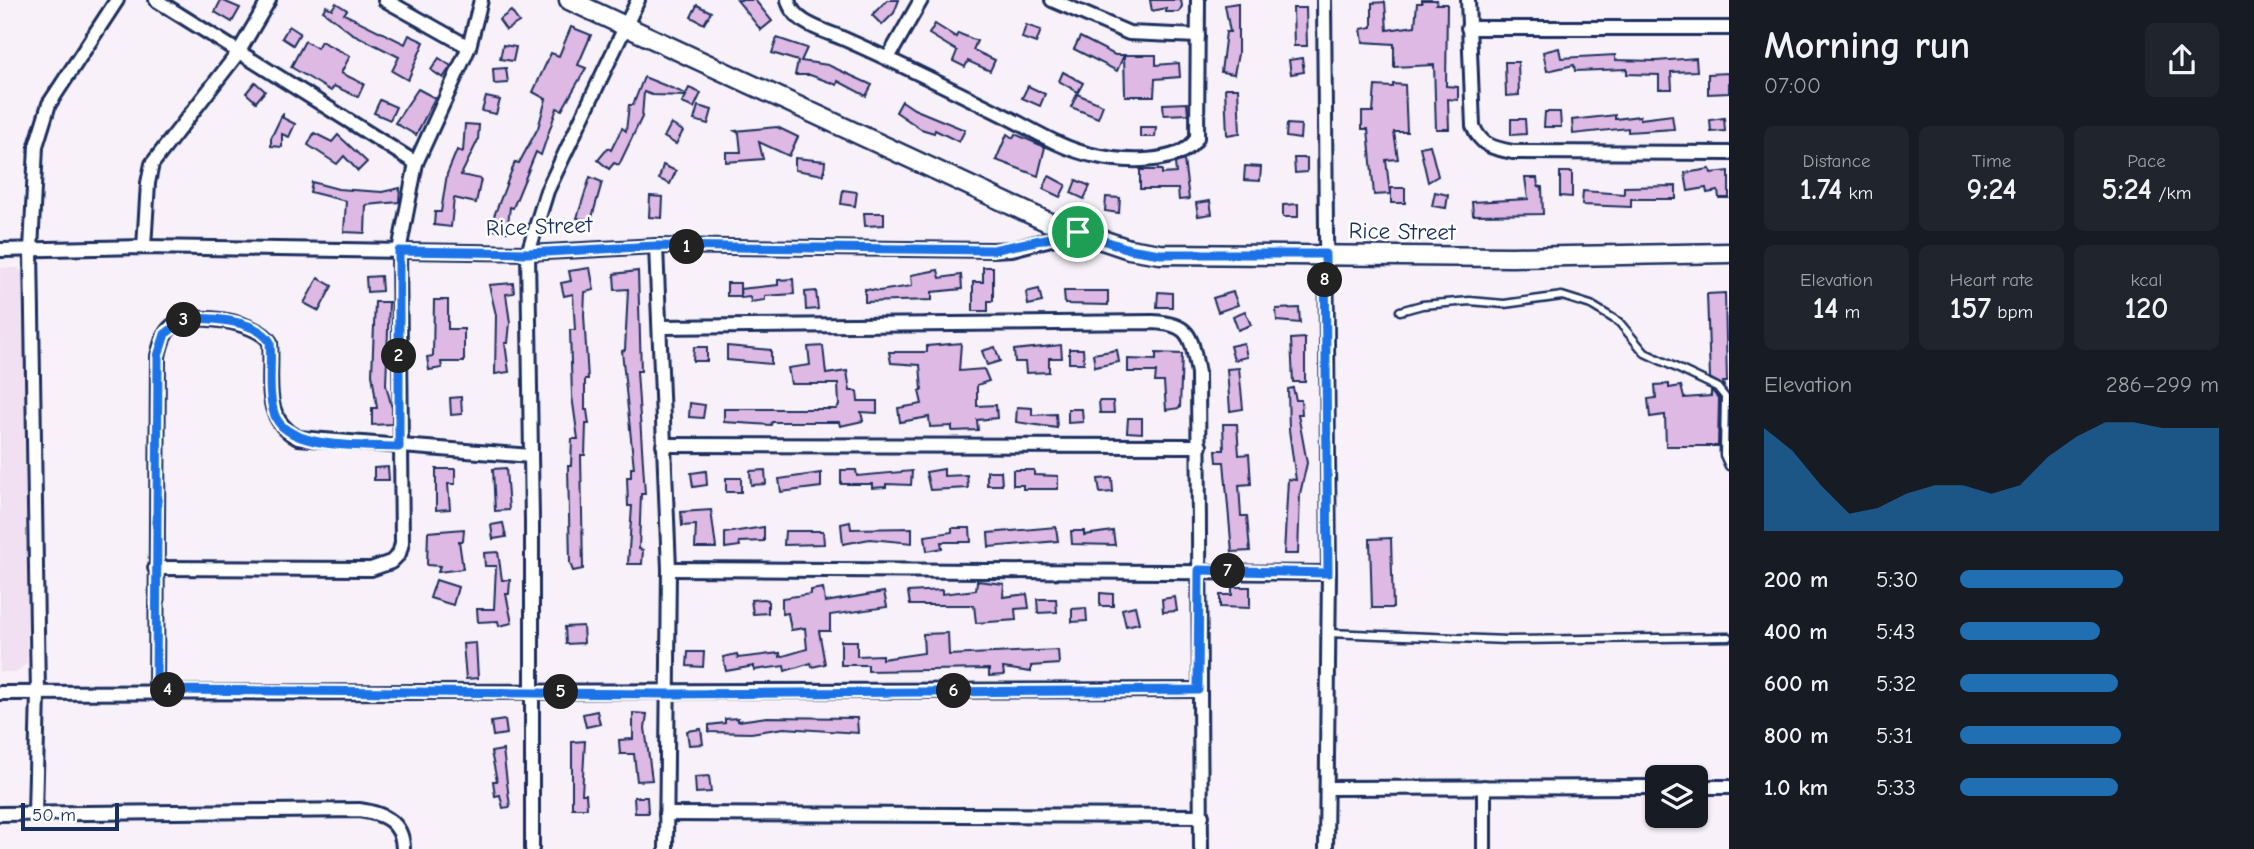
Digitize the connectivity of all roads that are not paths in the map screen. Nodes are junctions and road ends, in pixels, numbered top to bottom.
1 (117, 0) edge
2 (156, 0) edge
3 (269, 0) edge
4 (385, 0) edge
5 (481, 0) edge
6 (569, 0) edge
7 (638, 0) edge
8 (788, 0) edge
9 (921, 0) edge
10 (1052, 0) edge
11 (1198, 0) edge
12 (1324, 0) edge
13 (1468, 0) edge
14 (625, 26) junction
15 (1468, 28) junction
16 (1729, 28) edge
17 (1198, 36) junction
18 (469, 47) junction
19 (238, 53) junction
20 (888, 58) junction
21 (1729, 153) edge
22 (416, 163) junction
23 (1078, 232) junction
24 (656, 246) junction
25 (144, 247) junction
26 (0, 250) edge
27 (31, 250) junction
28 (399, 251) junction
29 (528, 253) junction
30 (1729, 253) edge
31 (1325, 254) junction
32 (1400, 311) dead end
33 (661, 327) junction
34 (663, 445) junction
35 (1200, 446) junction
36 (399, 447) junction
37 (531, 456) junction
38 (1729, 466) edge
39 (155, 568) junction
40 (669, 569) junction
41 (1199, 570) junction
42 (1328, 573) junction
43 (1328, 633) junction
44 (1729, 638) edge
45 (156, 690) junction
46 (1198, 690) junction
47 (532, 691) junction
48 (37, 692) junction
49 (0, 693) edge
50 (667, 694) junction
51 (1645, 787) edge
52 (1708, 787) edge
53 (1729, 787) edge
54 (1327, 788) junction
55 (1483, 788) junction
56 (0, 814) edge
57 (36, 814) junction
58 (666, 814) junction
59 (1202, 816) junction
60 (403, 849) edge
61 (532, 849) edge
62 (666, 849) edge
63 (1201, 849) edge
64 (1326, 849) edge
65 (1484, 849) edge

1 - 27 street
2 - 19 street
3 - 19 street
4 - 18 street
5 - 18 street
6 - 14 street, Rice Street
7 - 14 street
8 - 20 street
9 - 20 street
10 - 17 street
11 - 17 street
12 - 31 street
13 - 15 street
14 - 23 street, Rice Street
14 - 29 street
15 - 16 street
15 - 21 street
17 - 20 street
18 - 22 street
19 - 22 street
19 - 25 street
22 - 28 street
23 - 24 street, Rice Street
23 - 31 street, Rice Street
24 - 29 street, Rice Street
24 - 33 street
25 - 27 street, Rice Street
25 - 28 street, Rice Street
26 - 27 street, Rice Street
27 - 48 street
28 - 29 street, Rice Street
28 - 36 street
29 - 37 street
30 - 31 street, Rice Street
31 - 42 street
32 - 38 lane
33 - 34 street
33 - 35 street
34 - 35 street
34 - 40 street
35 - 41 street
36 - 37 street
36 - 39 street
36 - 39 street
37 - 47 street
39 - 45 street
40 - 41 street
40 - 50 street
41 - 42 street
41 - 46 street
42 - 43 street
43 - 44 lane
43 - 54 street
45 - 47 street
45 - 48 street
46 - 50 street
46 - 59 street
47 - 50 street
47 - 61 street
48 - 49 street
48 - 57 street
50 - 58 street
51 - 55 street
52 - 53 street
54 - 55 street
54 - 64 street
55 - 65 street
56 - 57 street
57 - 60 street
58 - 59 street
58 - 62 street
59 - 63 street

